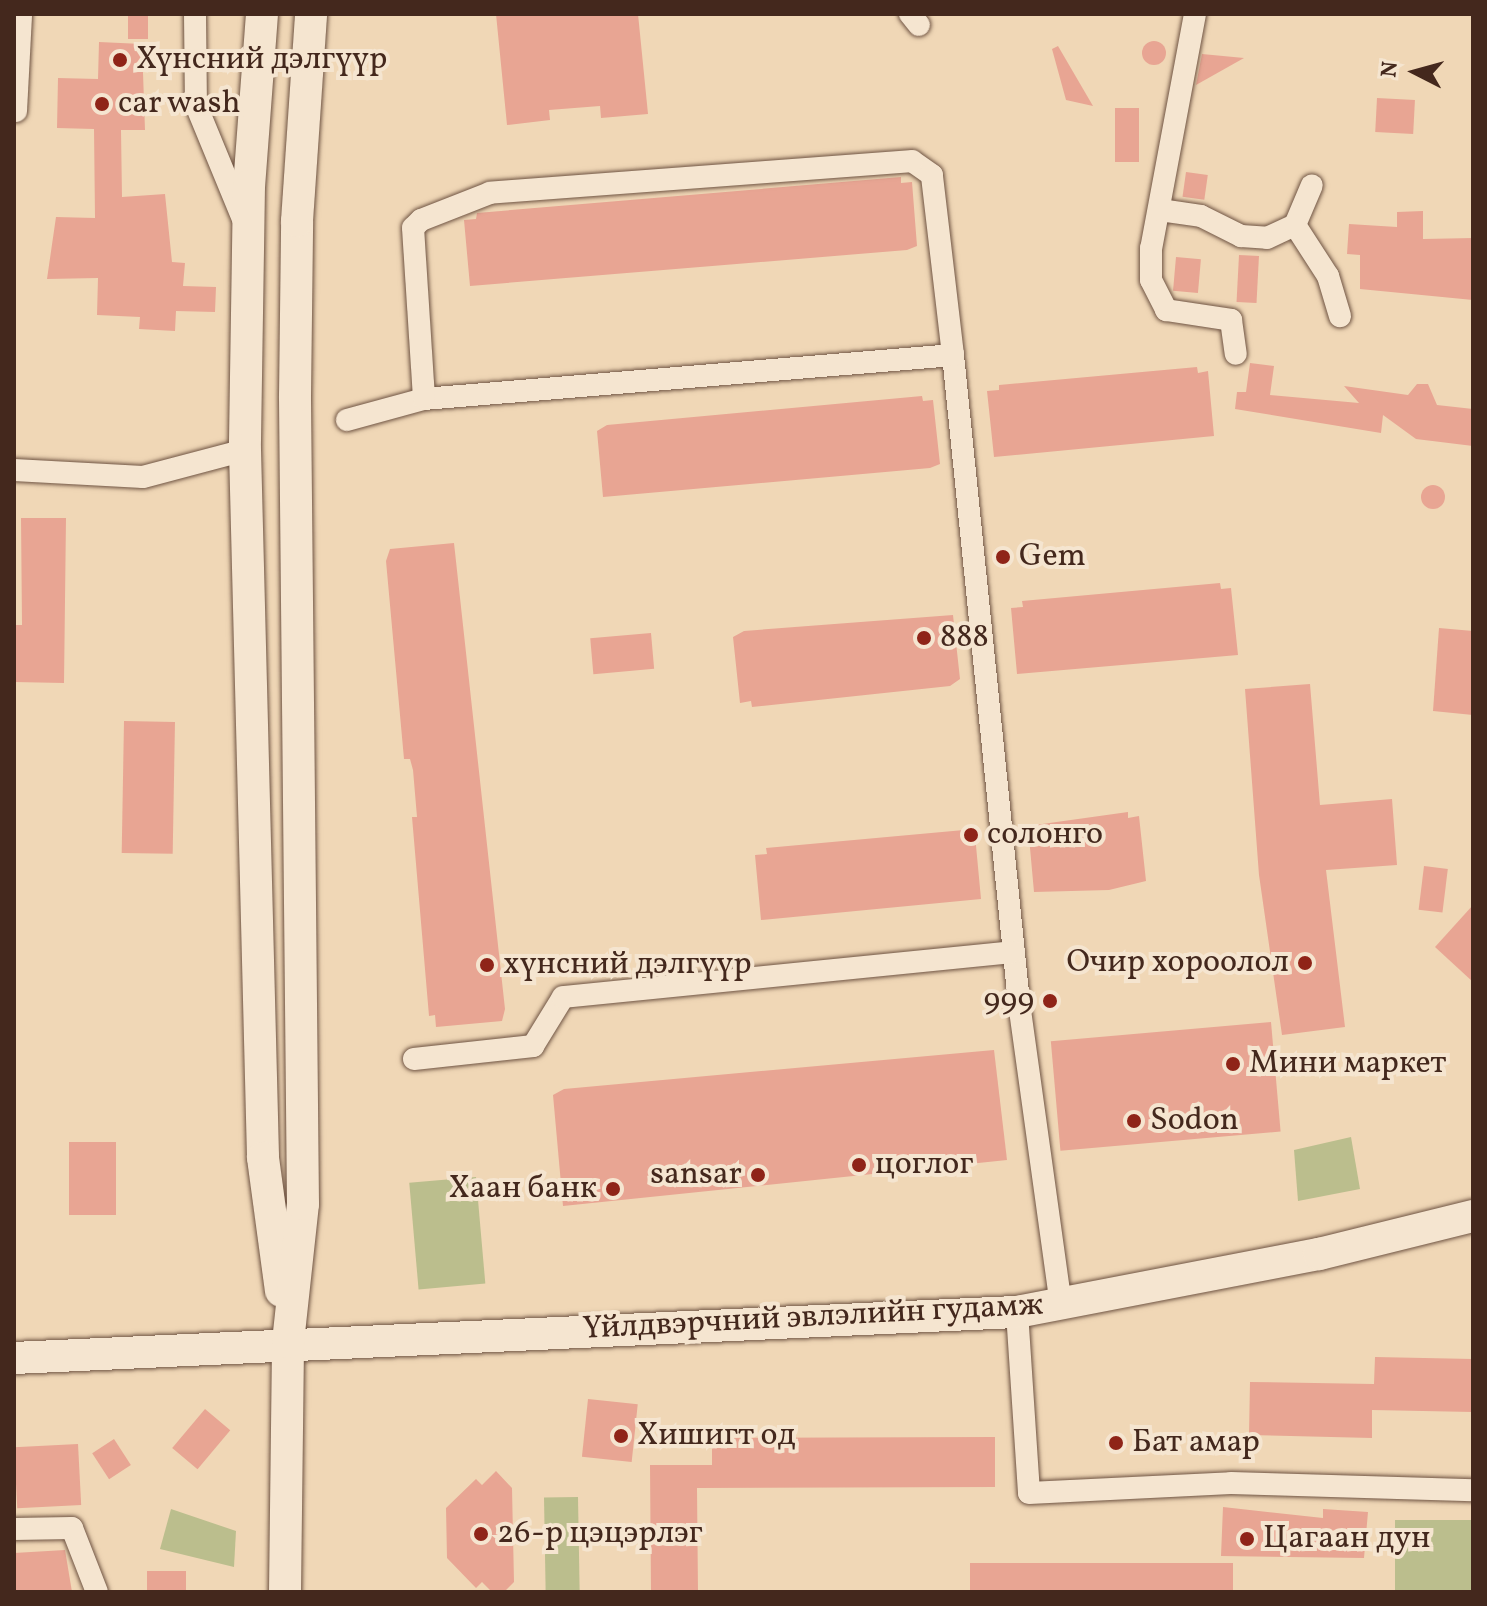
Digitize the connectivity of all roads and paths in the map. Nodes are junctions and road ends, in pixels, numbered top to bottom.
1 (21, 14) edge
2 (195, 14) edge
3 (262, 14) edge
4 (311, 14) edge
5 (1195, 14) edge
6 (16, 111) edge
7 (1312, 185) dead end
8 (1160, 210) junction
9 (1295, 225) junction
10 (248, 231) junction
11 (1340, 316) dead end
12 (1236, 354) dead end
13 (953, 355) junction
14 (424, 399) junction
15 (347, 420) dead end
16 (245, 450) junction
17 (14, 470) edge
18 (1014, 952) junction
19 (414, 1059) dead end
20 (1473, 1216) edge
21 (1061, 1305) junction
22 (1017, 1312) junction
23 (288, 1342) junction
24 (14, 1358) edge
25 (1473, 1490) edge
26 (14, 1529) edge
27 (97, 1592) edge
28 (285, 1592) edge

1 - 6 street
2 - 10 street
3 - 10 main road
4 - 23 main road
5 - 8 street
7 - 9 street
8 - 9 street
8 - 12 street
9 - 11 street
10 - 16 main road
13 - 14 street
13 - 14 street
13 - 18 street
14 - 15 street
16 - 17 street
16 - 23 main road
18 - 19 street
18 - 21 street
20 - 21 main road, Үйлдвэрчний эвлэлийн гудамж
21 - 22 main road, Үйлдвэрчний эвлэлийн гудамж
22 - 23 main road, Үйлдвэрчний эвлэлийн гудамж
22 - 25 street
23 - 24 main road, Үйлдвэрчний эвлэлийн гудамж
23 - 28 main road
26 - 27 street

